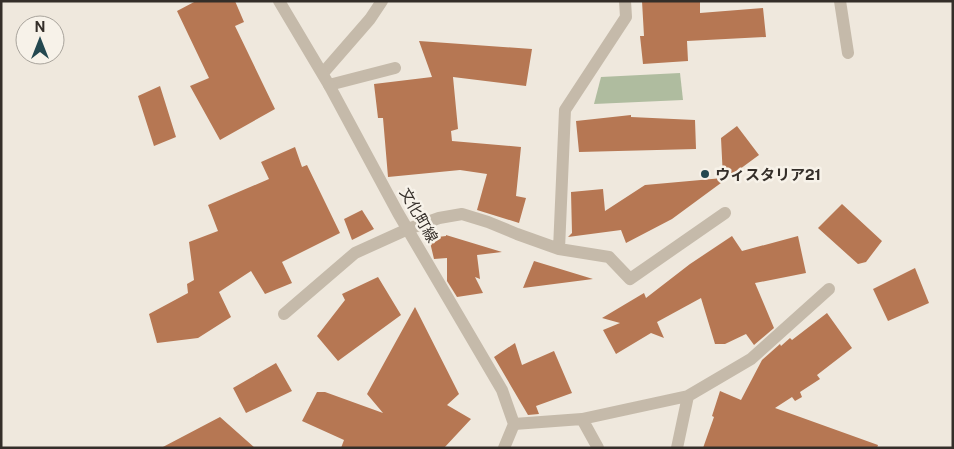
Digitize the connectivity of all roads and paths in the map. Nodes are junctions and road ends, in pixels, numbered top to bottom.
1 (279, 1) edge
2 (382, 1) edge
3 (625, 1) edge
4 (840, 1) edge
5 (848, 53) dead end
6 (395, 68) dead end
7 (322, 73) junction
8 (330, 84) junction
9 (726, 213) dead end
10 (408, 229) junction
11 (559, 249) junction
12 (829, 289) dead end
13 (284, 314) dead end
14 (688, 396) junction
15 (582, 419) junction
16 (514, 424) junction
17 (504, 448) edge
18 (598, 448) edge
19 (677, 448) edge

1 - 7 street, 文化町線
2 - 7 street
3 - 11 street
4 - 5 street
6 - 8 street
7 - 8 street, 文化町線
8 - 10 street, 文化町線
9 - 11 street
10 - 11 street
10 - 13 street
10 - 16 street, 文化町線
12 - 14 street
14 - 15 street
14 - 19 street
15 - 16 street
15 - 18 street
16 - 17 street

